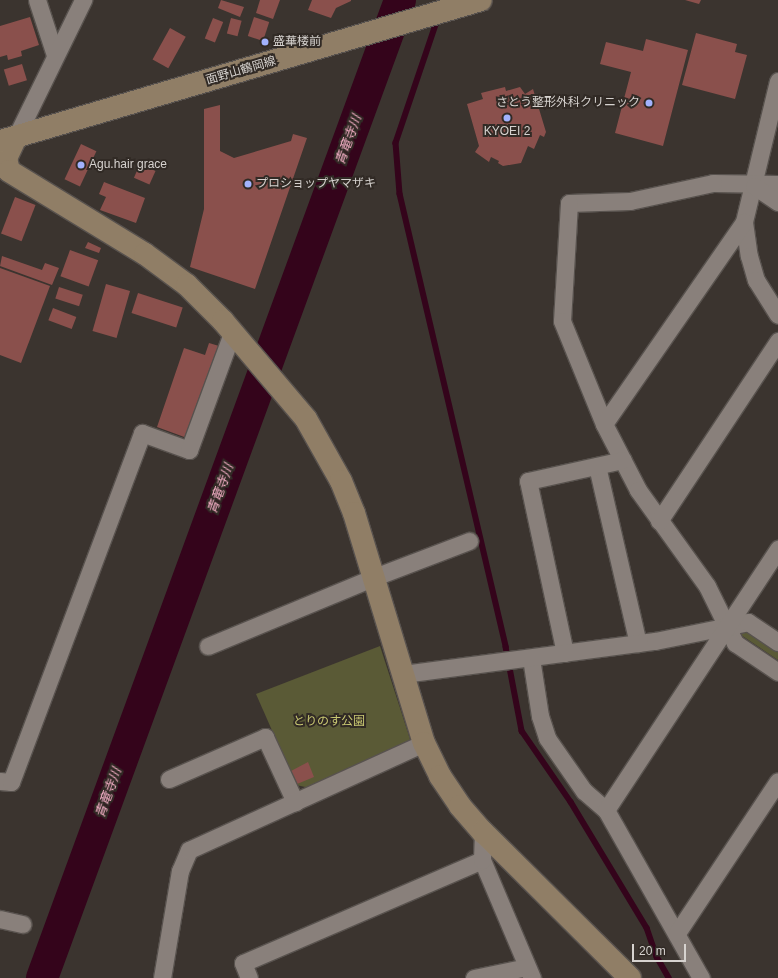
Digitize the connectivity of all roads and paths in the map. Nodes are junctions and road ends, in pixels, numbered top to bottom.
1 (37, 0) edge
2 (83, 0) edge
3 (471, 3) edge
4 (55, 55) junction
5 (778, 81) edge
6 (8, 139) edge
7 (778, 184) edge
8 (754, 186) junction
9 (778, 202) edge
10 (744, 222) junction
11 (778, 315) edge
12 (232, 333) junction
13 (778, 342) edge
14 (604, 424) junction
15 (623, 460) junction
16 (598, 466) junction
17 (659, 521) junction
18 (469, 541) dead end
19 (778, 549) edge
20 (372, 578) junction
21 (727, 628) junction
22 (778, 642) edge
23 (638, 643) junction
24 (208, 646) dead end
25 (565, 653) junction
26 (531, 658) junction
27 (778, 672) edge
28 (404, 674) junction
29 (424, 743) junction
30 (169, 779) dead end
31 (778, 781) edge
32 (0, 782) edge
33 (294, 802) junction
34 (606, 810) junction
35 (482, 832) junction
36 (482, 860) junction
37 (0, 919) edge
38 (22, 924) dead end
39 (677, 933) junction
40 (530, 972) edge
41 (162, 978) edge
42 (249, 978) edge
43 (474, 978) edge
44 (630, 978) edge
45 (701, 978) edge

1 - 4 street
2 - 4 street
3 - 6 street, 面野山鶴岡線
4 - 6 street
5 - 8 street
6 - 12 street
7 - 8 street
8 - 9 street
8 - 10 street
8 - 14 street
10 - 11 street
10 - 14 street
12 - 20 street
12 - 32 street
13 - 17 street
14 - 15 street
15 - 16 street
15 - 17 street
16 - 23 street
16 - 25 street
17 - 21 street
18 - 20 street
19 - 21 street
20 - 24 street
20 - 28 street
21 - 22 street
21 - 23 street
21 - 27 street
21 - 34 street
23 - 25 street
25 - 26 street
26 - 28 street
26 - 34 street
28 - 29 street
29 - 33 street
29 - 35 street
30 - 33 street
31 - 39 street
33 - 41 street
34 - 39 street
35 - 36 street
35 - 44 street
36 - 40 street
36 - 42 street
37 - 38 street
39 - 45 street
40 - 43 street

